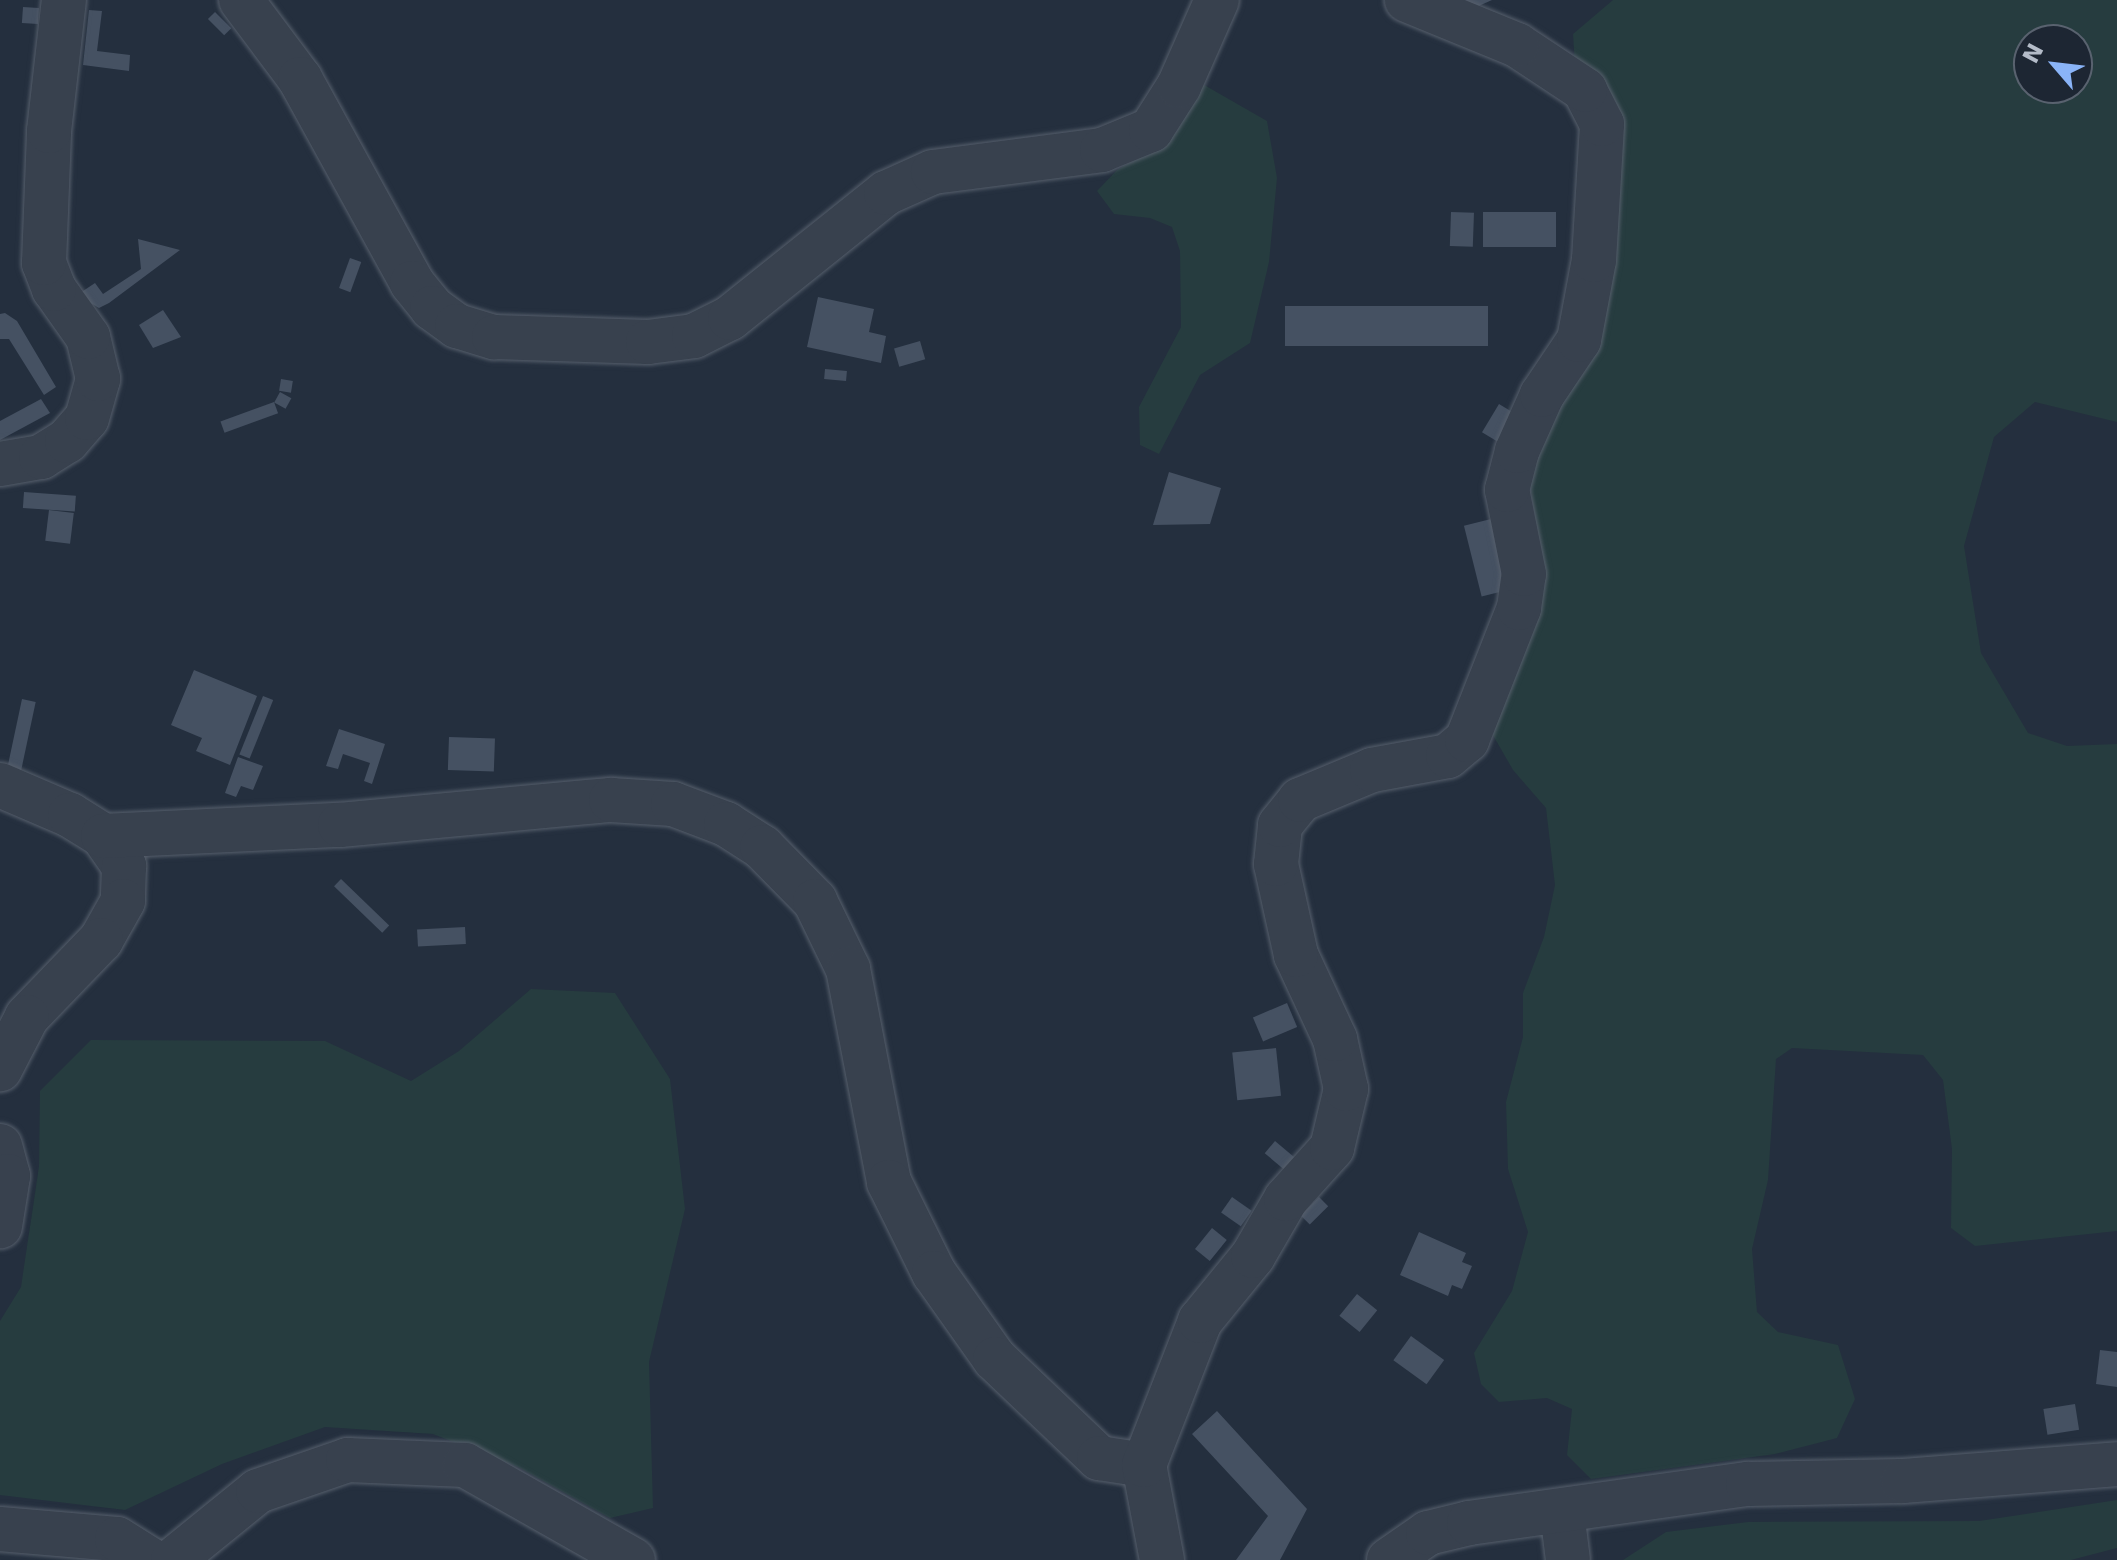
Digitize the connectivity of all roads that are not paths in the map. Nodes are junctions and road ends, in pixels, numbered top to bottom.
1 (64, 0) edge
2 (241, 0) edge
3 (1217, 0) edge
4 (1407, 0) edge
5 (0, 464) edge
6 (0, 785) edge
7 (103, 836) junction
8 (0, 1069) edge
9 (0, 1146) edge
10 (0, 1226) edge
11 (2117, 1464) edge
12 (1144, 1465) junction
13 (1562, 1512) junction
14 (0, 1529) edge
15 (150, 1560) edge
16 (173, 1560) edge
17 (633, 1560) edge
18 (1162, 1560) edge
19 (1389, 1560) edge
20 (1568, 1560) edge

1 - 5 street
2 - 3 street
4 - 12 street
6 - 7 street
7 - 8 street
7 - 12 street
9 - 10 street
11 - 13 street
12 - 18 street
13 - 19 street
13 - 20 street
14 - 15 street
16 - 17 street

